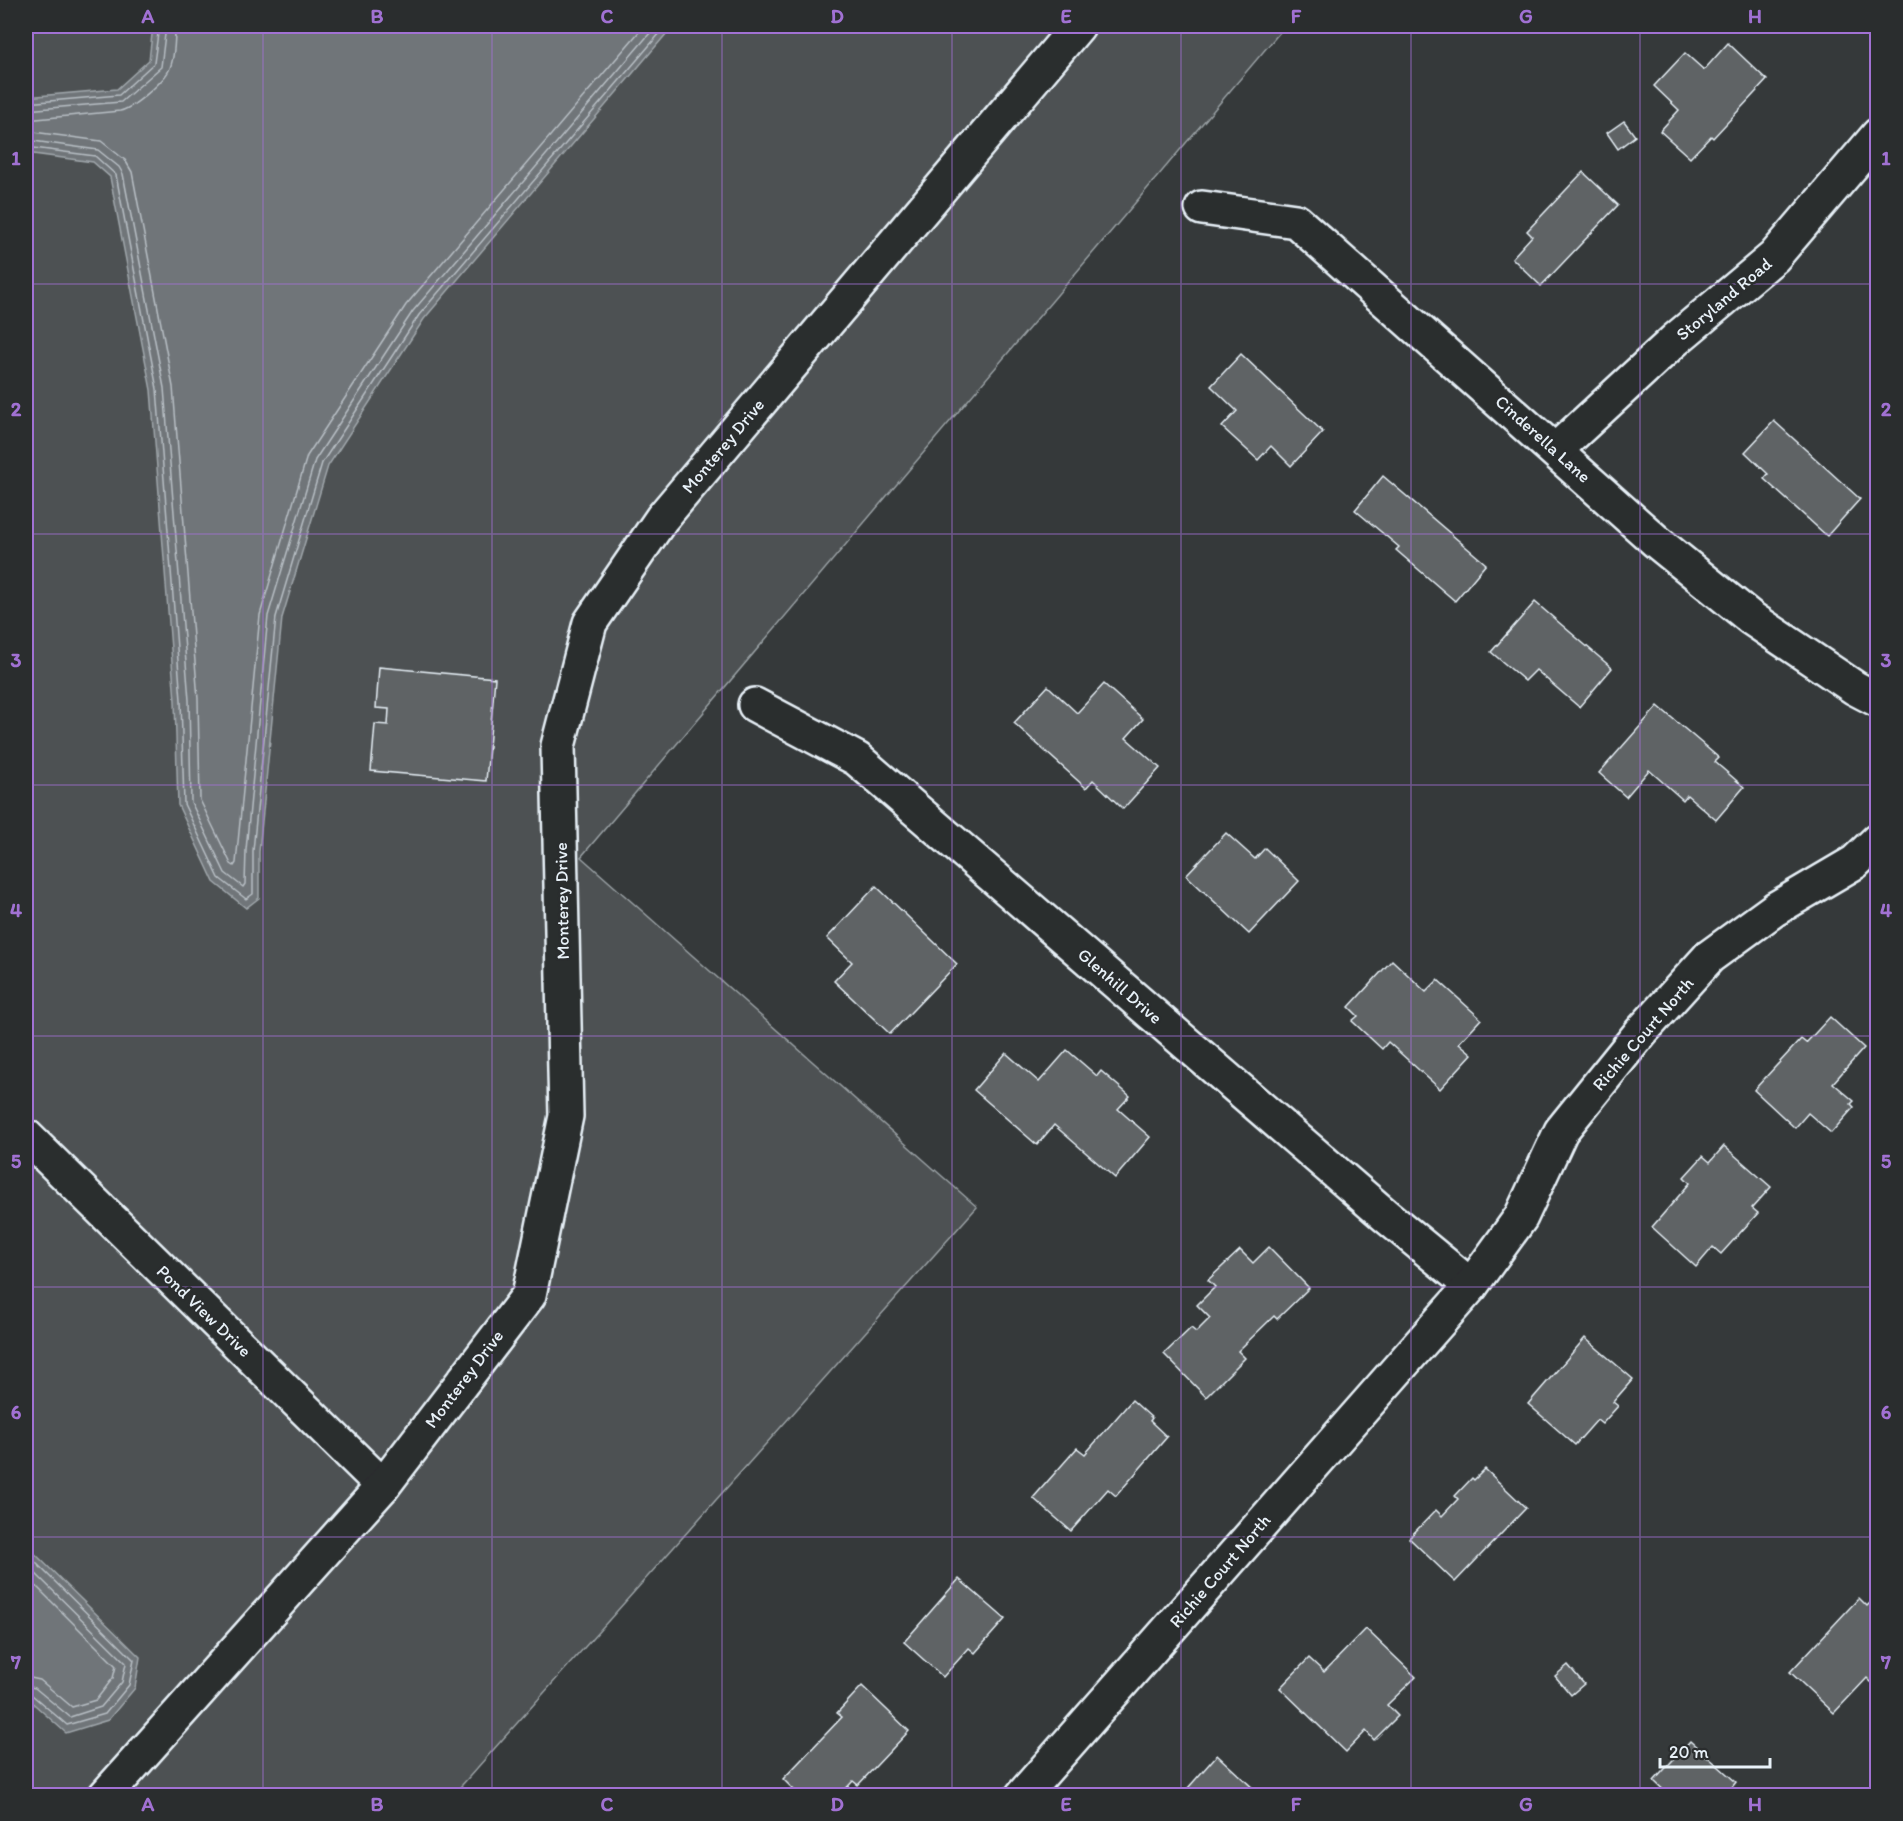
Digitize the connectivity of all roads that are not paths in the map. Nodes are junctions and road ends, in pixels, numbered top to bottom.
1 (1078, 26) edge
2 (1878, 135) edge
3 (1202, 208) dead end
4 (1556, 450) junction
5 (1878, 700) edge
6 (755, 705) dead end
7 (1878, 840) edge
8 (26, 1136) edge
9 (1471, 1286) junction
10 (383, 1485) junction
11 (105, 1796) edge
12 (1022, 1796) edge

1 - 10 street, Monterey Drive
2 - 4 street, Storyland Road
3 - 4 street, Cinderella Lane
4 - 5 street, Cinderella Lane
6 - 9 street, Glenhill Drive
7 - 9 street, Richie Court North
8 - 10 street, Pond View Drive
9 - 12 street, Richie Court North
10 - 11 street, Monterey Drive

